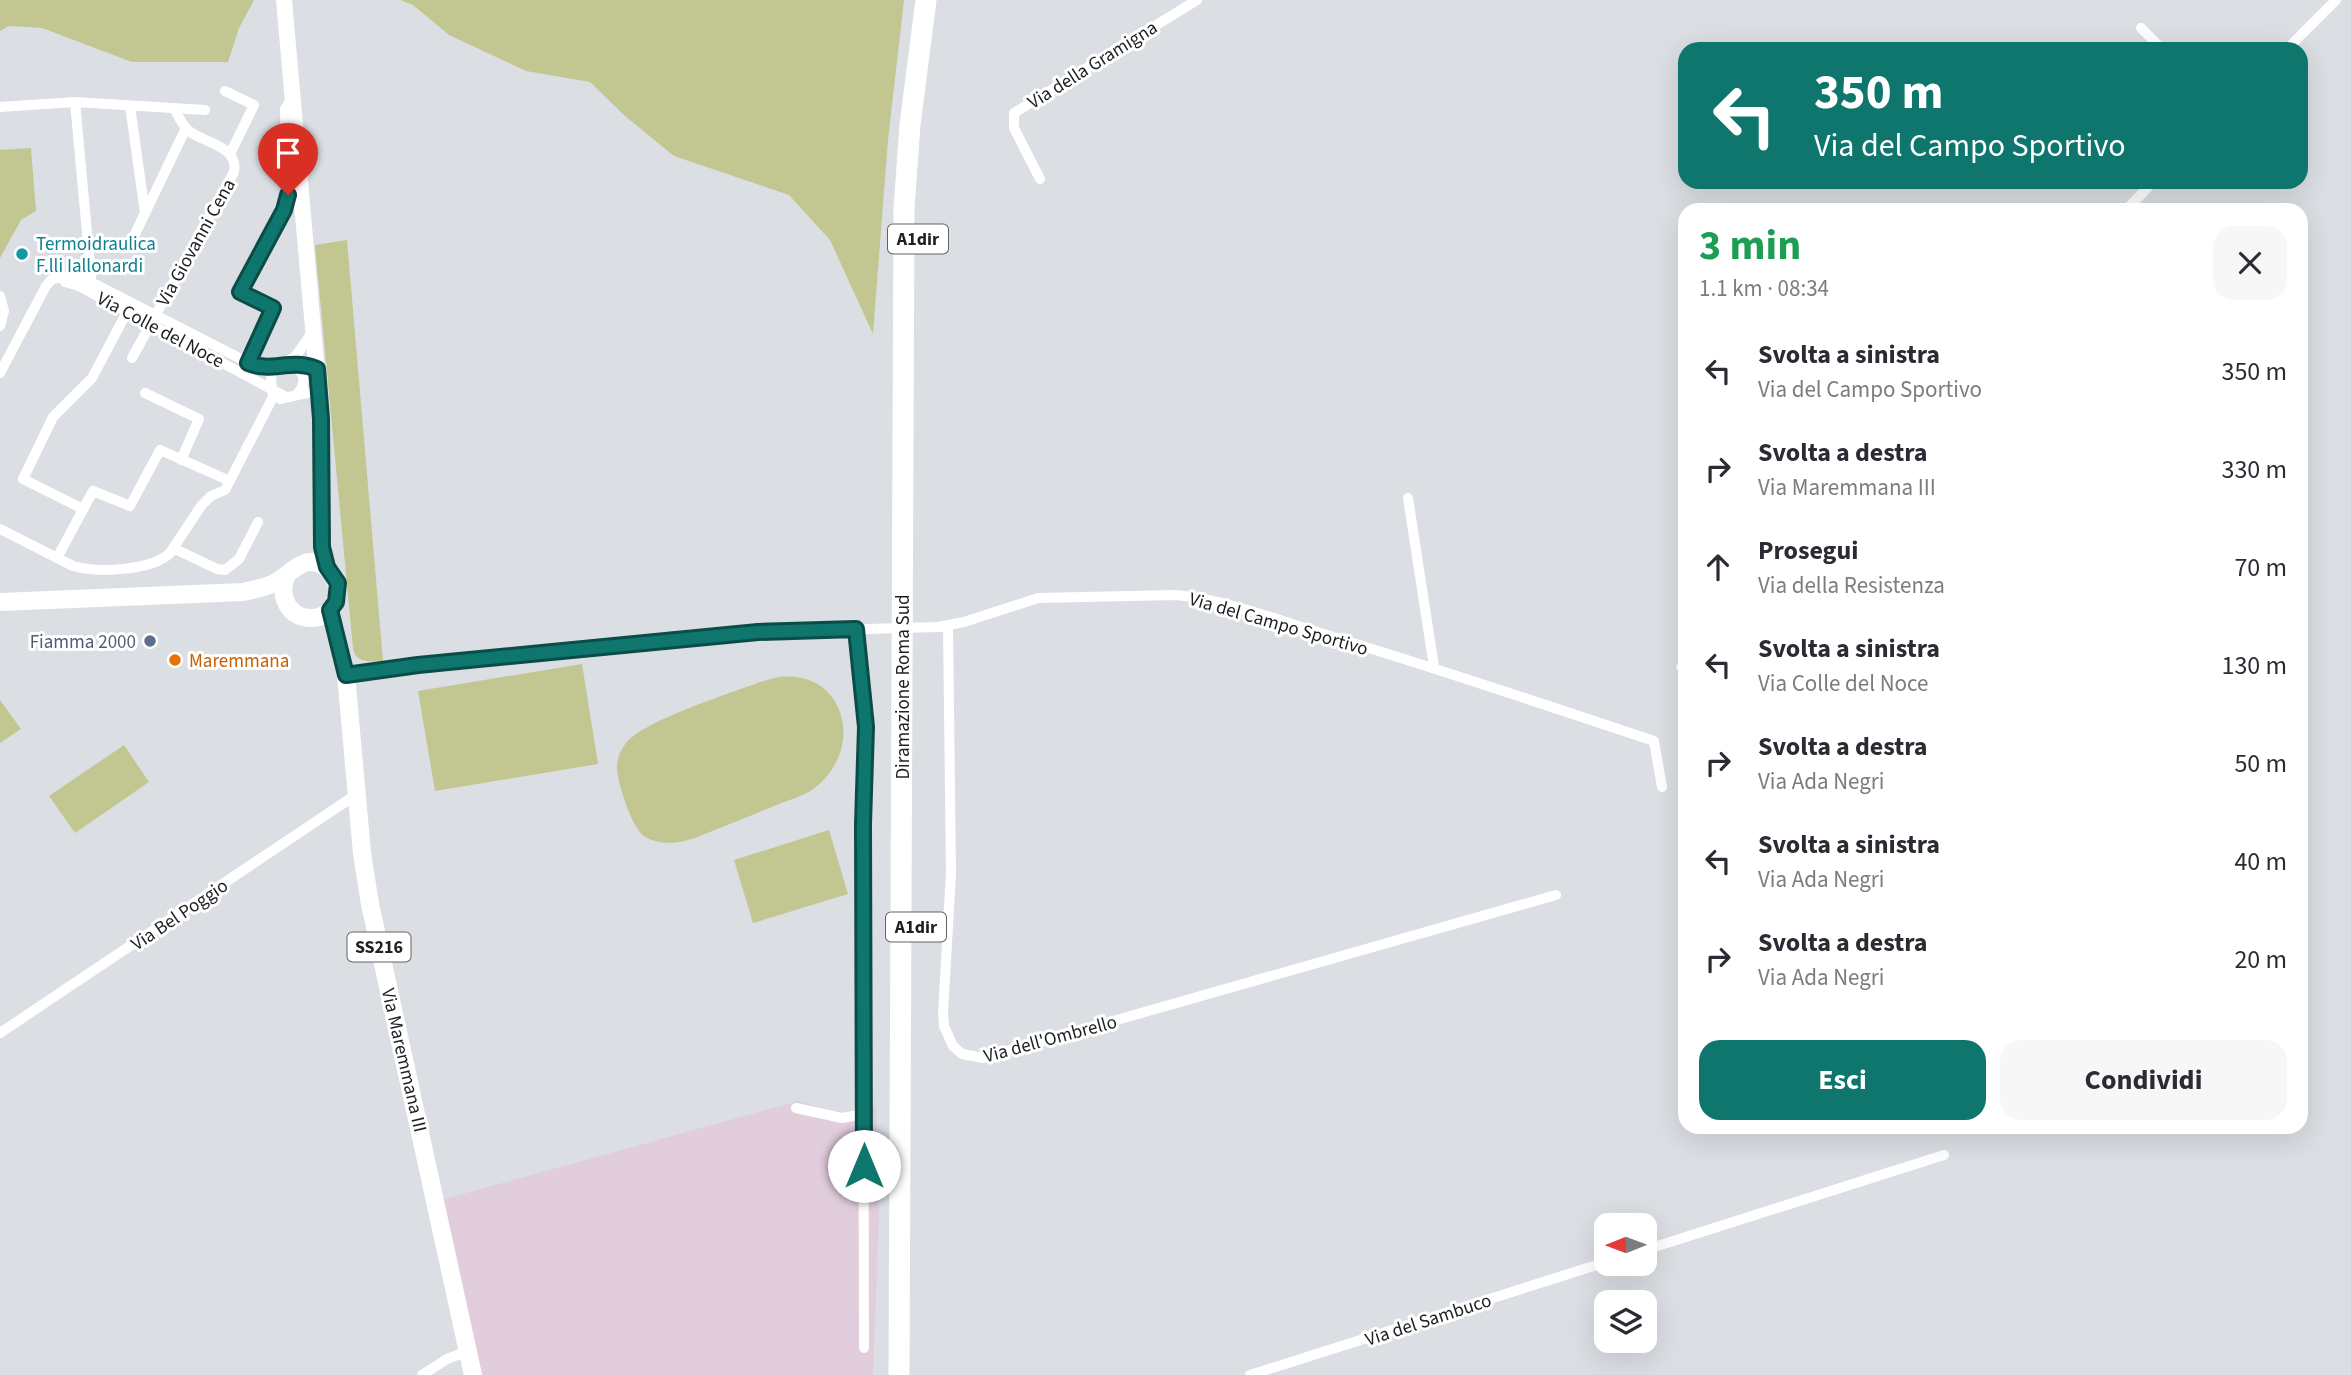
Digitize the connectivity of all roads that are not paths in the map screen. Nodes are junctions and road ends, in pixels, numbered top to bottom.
1 (284, 0) edge
2 (926, 0) edge
3 (939, 0) edge
4 (1197, 0) edge
5 (2336, 0) edge
6 (2141, 28) dead end
7 (2155, 42) edge
8 (2294, 42) edge
9 (225, 91) dead end
10 (75, 102) junction
11 (294, 104) junction
12 (254, 105) junction
13 (130, 106) junction
14 (0, 107) edge
15 (174, 108) junction
16 (205, 110) dead end
17 (266, 110) dead end
18 (186, 128) junction
19 (230, 154) junction
20 (1040, 179) dead end
21 (2146, 189) edge
22 (2133, 203) edge
23 (145, 213) junction
24 (134, 236) dead end
25 (92, 288) junction
26 (0, 296) edge
27 (127, 312) junction
28 (153, 319) junction
29 (0, 326) edge
30 (313, 330) junction
31 (5, 351) edge
32 (132, 358) dead end
33 (248, 363) junction
34 (284, 365) junction
35 (317, 369) junction
36 (0, 373) edge
37 (318, 388) junction
38 (273, 389) junction
39 (145, 393) dead end
40 (291, 396) junction
41 (267, 410) junction
42 (321, 419) junction
43 (181, 460) junction
44 (230, 481) junction
45 (1408, 498) dead end
46 (83, 509) junction
47 (322, 521) junction
48 (258, 522) dead end
49 (0, 529) edge
50 (173, 548) junction
51 (57, 558) junction
52 (304, 563) junction
53 (327, 567) junction
54 (286, 577) junction
55 (243, 592) junction
56 (0, 602) edge
57 (286, 604) junction
58 (330, 610) junction
59 (310, 618) junction
60 (943, 627) junction
61 (856, 629) junction
62 (345, 667) junction
63 (1434, 667) junction
64 (1662, 787) dead end
65 (357, 794) junction
66 (1556, 895) dead end
67 (0, 1032) edge
68 (796, 1108) dead end
69 (864, 1114) junction
70 (1944, 1155) dead end
71 (1657, 1246) edge
72 (1594, 1266) edge
73 (864, 1348) dead end
74 (468, 1351) junction
75 (422, 1375) edge
76 (473, 1375) edge
77 (899, 1375) edge
78 (913, 1375) edge
79 (1250, 1375) edge

1 - 11 street
2 - 77 highway, Diramazione Roma Sud / A1dir
3 - 78 highway, Diramazione Roma Sud / A1dir
4 - 20 street, Via della Gramigna
5 - 8 street
6 - 7 street
9 - 12 street
10 - 13 street
10 - 14 street
10 - 25 street
11 - 30 street
11 - 33 street
12 - 17 street
12 - 19 street
13 - 15 street
13 - 23 street
15 - 16 street
15 - 18 street, Via Giovanni Cena
18 - 19 street, Via Giovanni Cena
18 - 23 street
19 - 28 street, Via Giovanni Cena
21 - 22 street
23 - 24 street
25 - 27 street, Via Colle del Noce
25 - 28 street, Via Colle del Noce
25 - 31 street, Via Colle del Noce
26 - 29 street
27 - 28 street, Via Colle del Noce
27 - 46 street
28 - 32 street, Via Giovanni Cena
28 - 33 street, Via Colle del Noce
28 - 38 street, Via Colle del Noce
30 - 34 street
30 - 35 street
31 - 36 street, Via Colle del Noce
33 - 34 street, Via Colle del Noce
34 - 35 street, Via Colle del Noce
34 - 38 street
34 - 40 street
35 - 37 street
37 - 40 street
37 - 42 street
38 - 40 street, Via Colle del Noce
38 - 41 street
39 - 43 street
40 - 41 street
40 - 42 street, Via Colle del Noce
41 - 44 street
42 - 47 street
43 - 44 street
43 - 46 street
44 - 50 street
45 - 63 street
46 - 51 street
47 - 52 street
47 - 53 street
48 - 50 street
49 - 51 street
50 - 51 street
52 - 53 main road
52 - 54 main road
53 - 58 main road, Via Maremmana III / SS216
54 - 55 main road
54 - 57 main road
55 - 56 main road
55 - 57 main road
57 - 59 main road
58 - 59 main road
58 - 62 main road, Via Maremmana III / SS216
59 - 62 main road
60 - 61 street, Via del Campo Sportivo
60 - 63 street, Via del Campo Sportivo
60 - 66 street, Via dell'Ombrello
61 - 62 street, Via del Campo Sportivo
61 - 69 street
62 - 65 main road, Via Maremmana III / SS216
63 - 64 street, Via del Campo Sportivo
65 - 67 street, Via Bel Poggio
65 - 74 main road, Via Maremmana III / SS216
68 - 69 street
69 - 73 street
70 - 71 street
72 - 79 street, Via del Sambuco
74 - 75 street
74 - 76 main road, Via Maremmana III / SS216

